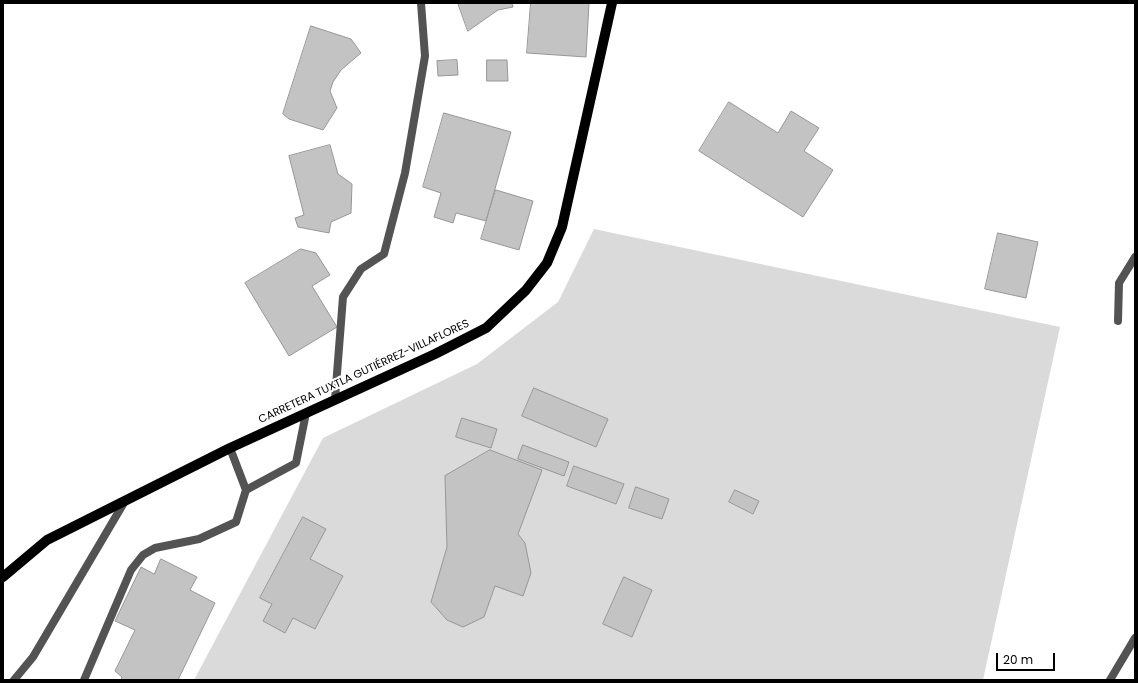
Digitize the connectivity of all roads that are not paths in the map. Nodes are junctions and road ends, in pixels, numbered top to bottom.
1 (421, 3) edge
2 (612, 3) edge
3 (1135, 257) edge
4 (1118, 321) dead end
5 (335, 399) junction
6 (306, 413) junction
7 (230, 448) junction
8 (246, 490) junction
9 (125, 501) junction
10 (3, 577) edge
11 (1135, 638) edge
12 (14, 680) edge
13 (84, 680) edge
14 (1110, 680) edge

1 - 5 street
2 - 5 main road, CARRETERA TUXTLA GUTIÉRREZ-VILLAFLORES
3 - 4 street
5 - 6 main road, CARRETERA TUXTLA GUTIÉRREZ-VILLAFLORES
6 - 7 main road, CARRETERA TUXTLA GUTIÉRREZ-VILLAFLORES
6 - 8 street
7 - 8 street
7 - 9 main road, CARRETERA TUXTLA GUTIÉRREZ-VILLAFLORES
8 - 13 street
9 - 10 main road, CARRETERA TUXTLA GUTIÉRREZ-VILLAFLORES
9 - 12 street
11 - 14 street

